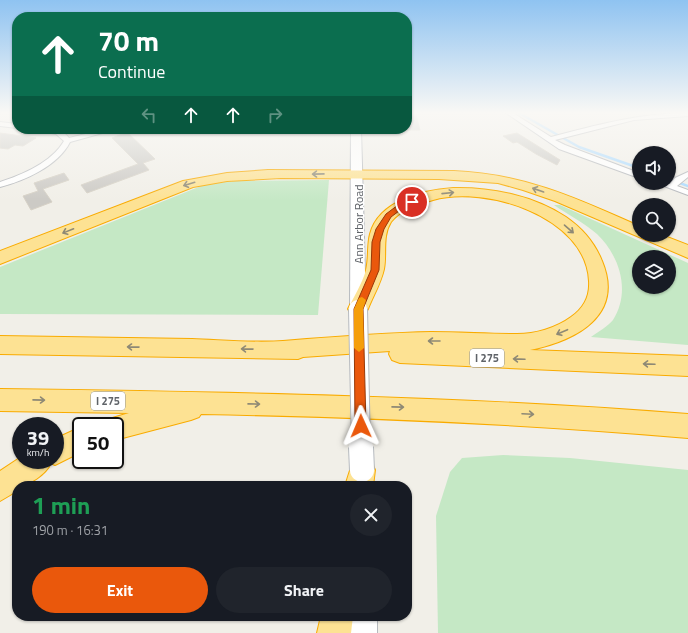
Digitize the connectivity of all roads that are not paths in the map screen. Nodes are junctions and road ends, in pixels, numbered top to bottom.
1 (66, 143) edge
2 (356, 143) edge
3 (557, 143) edge
4 (632, 173) edge
5 (357, 174) junction
6 (688, 174) edge
7 (676, 182) edge
8 (0, 185) edge
9 (676, 188) edge
10 (688, 193) edge
11 (632, 229) edge
12 (664, 242) edge
13 (688, 252) edge
14 (0, 258) edge
15 (358, 309) junction
16 (0, 345) edge
17 (286, 349) junction
18 (688, 366) edge
19 (0, 400) edge
20 (215, 403) junction
21 (124, 426) edge
22 (688, 426) edge
23 (26, 469) edge
24 (361, 481) edge
25 (0, 487) edge
26 (336, 621) edge
27 (364, 621) edge
28 (334, 633) edge
29 (364, 633) edge

1 - 8 street
2 - 5 main road, Ann Arbor Road
3 - 4 street
11 -> 5 highway
5 -> 14 highway
5 - 15 main road, Ann Arbor Road
6 - 7 street
9 - 10 street
12 - 13 highway
15 -> 17 highway
15 - 24 main road, Ann Arbor Road, bridge
17 -> 16 highway, I 275
18 -> 17 highway, I 275
19 -> 20 highway, I 275
20 - 21 highway
20 -> 22 highway, I 275
23 - 25 highway
26 - 28 highway
27 - 29 main road

